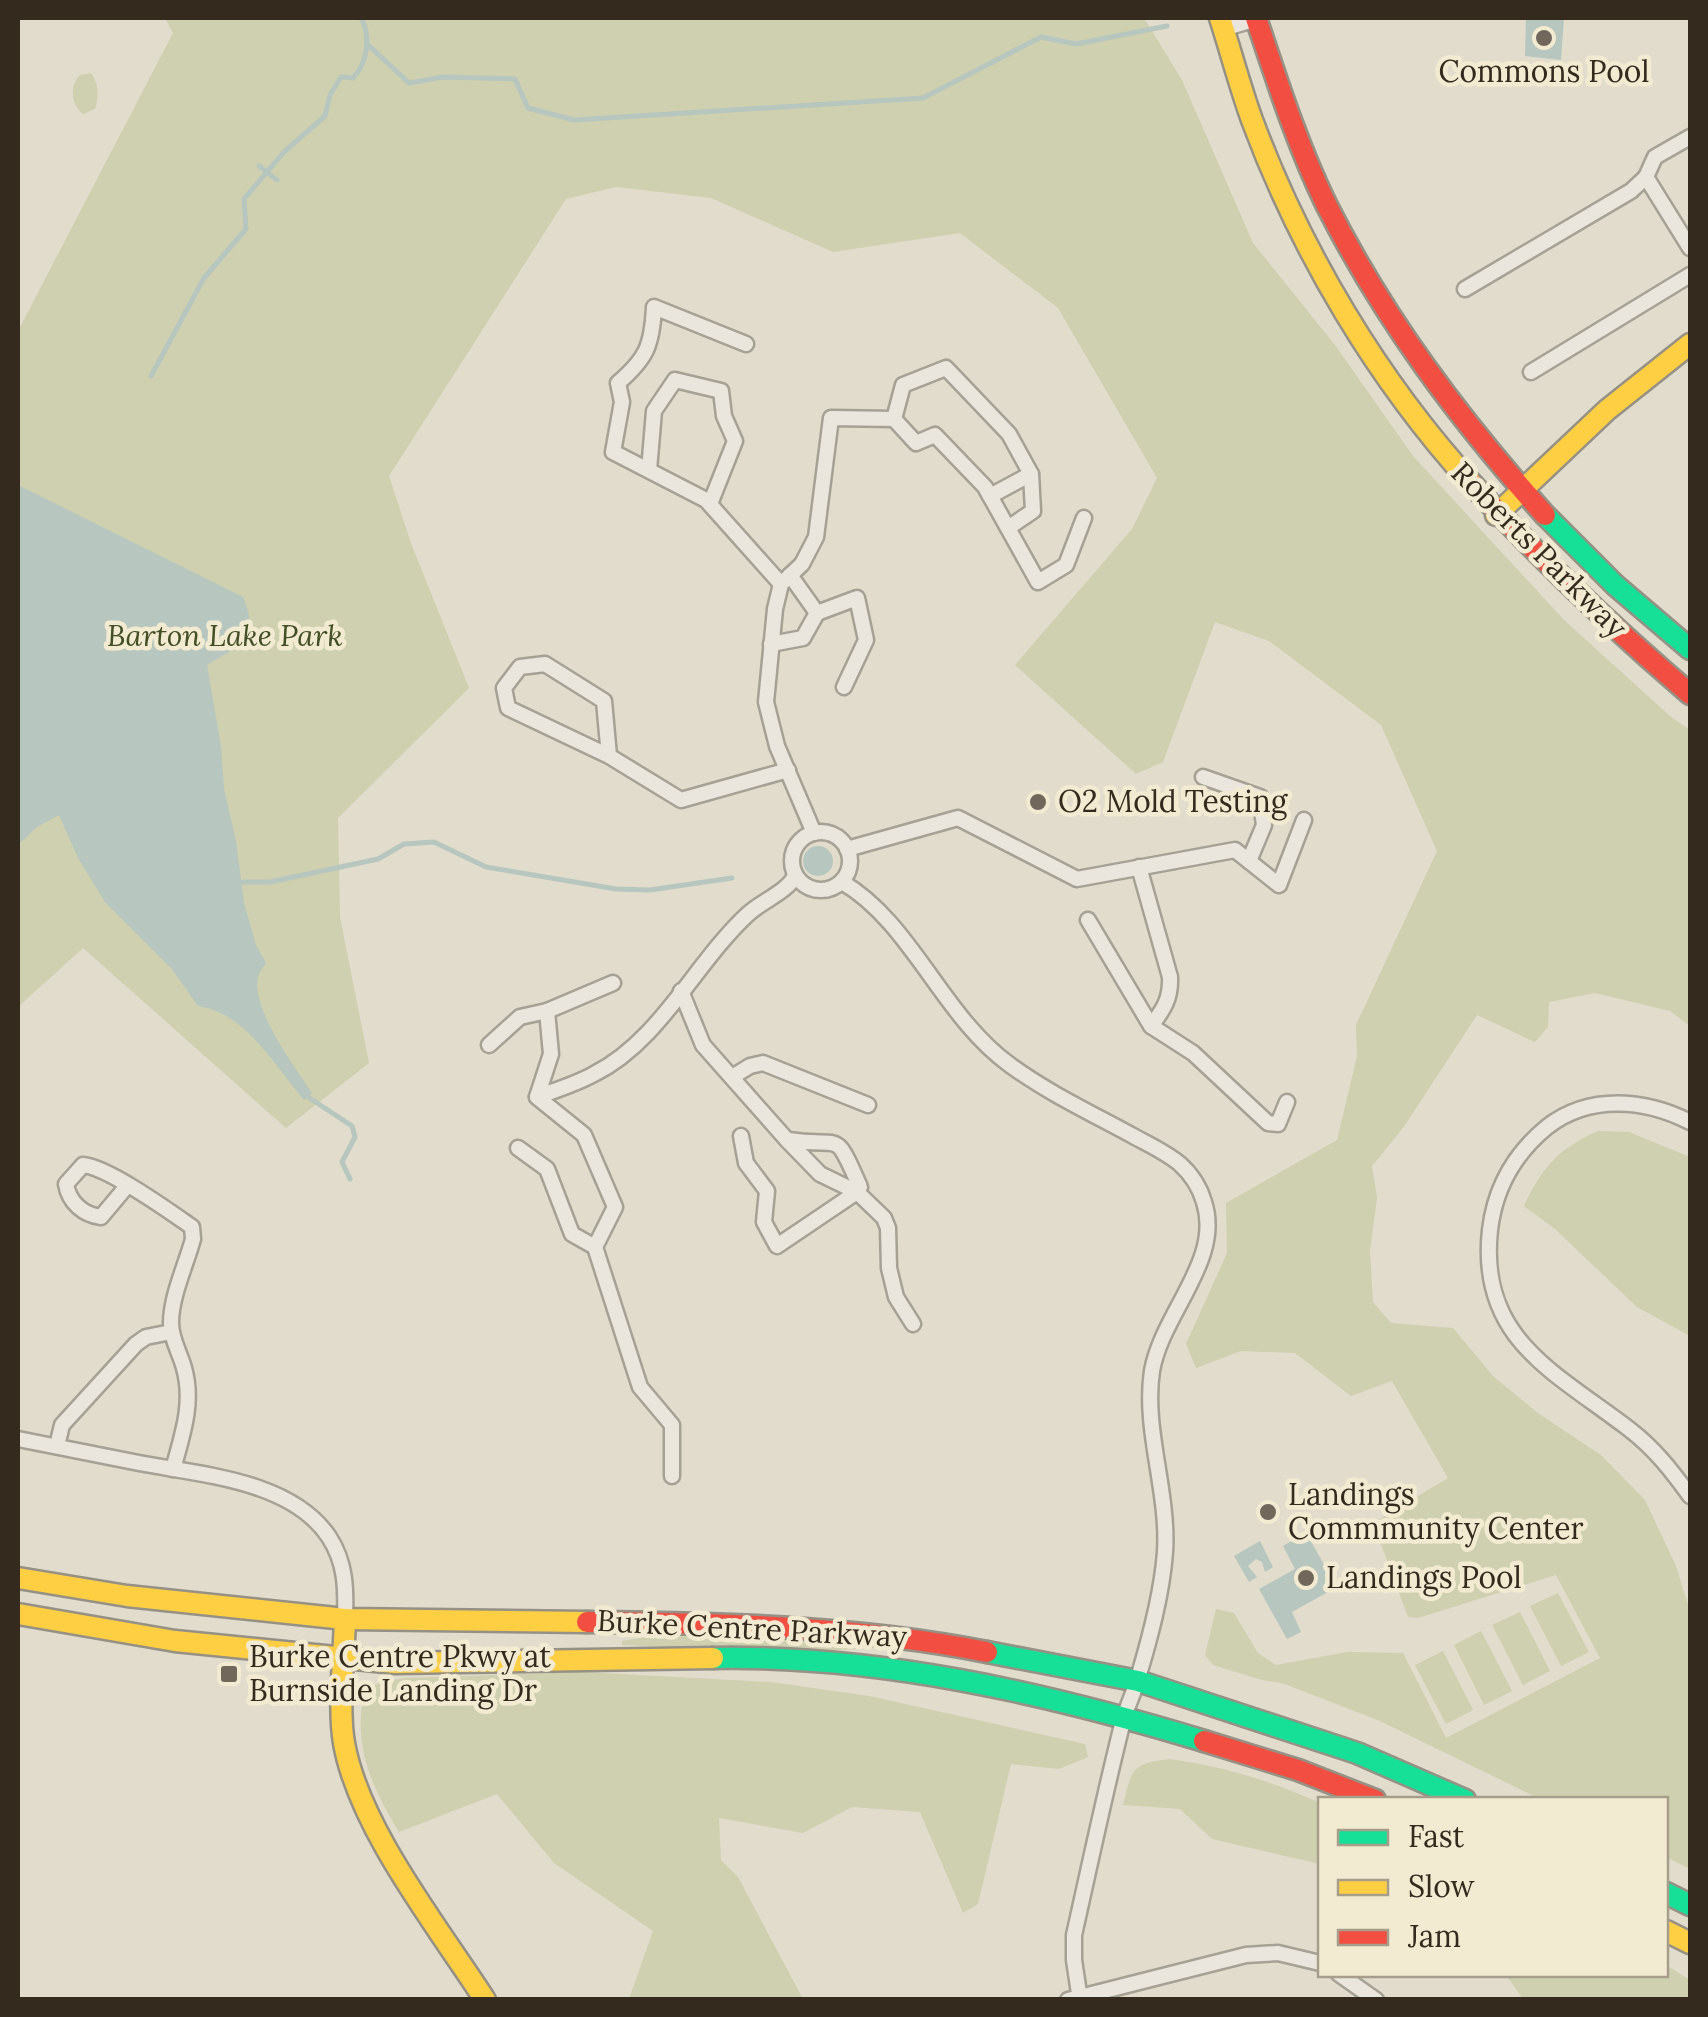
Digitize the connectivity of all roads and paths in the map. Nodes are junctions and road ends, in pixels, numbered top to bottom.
1 (1258, 18) edge
2 (1222, 23) edge
3 (1690, 137) edge
4 (1646, 177) junction
5 (1690, 248) edge
6 (1690, 275) edge
7 (1465, 288) dead end
8 (746, 344) dead end
9 (1690, 344) edge
10 (1531, 372) dead end
11 (894, 420) junction
12 (648, 470) junction
13 (1031, 474) junction
14 (1520, 490) junction
15 (990, 496) junction
16 (710, 504) junction
17 (1496, 515) junction
18 (1084, 518) dead end
19 (1008, 528) junction
20 (786, 580) junction
21 (817, 614) junction
22 (770, 644) junction
23 (1690, 649) edge
24 (844, 687) dead end
25 (1690, 694) edge
26 (608, 756) junction
27 (788, 770) junction
28 (1203, 777) dead end
29 (1304, 820) dead end
30 (814, 833) junction
31 (847, 848) junction
32 (1248, 861) junction
33 (1139, 867) junction
34 (795, 876) junction
35 (842, 882) junction
36 (1088, 920) dead end
37 (613, 983) dead end
38 (681, 992) junction
39 (547, 1011) junction
40 (1151, 1026) junction
41 (489, 1046) dead end
42 (732, 1078) junction
43 (537, 1097) junction
44 (1288, 1102) dead end
45 (868, 1105) dead end
46 (1690, 1122) edge
47 (741, 1136) dead end
48 (787, 1140) junction
49 (518, 1148) dead end
50 (127, 1186) dead end
51 (857, 1192) junction
52 (595, 1247) junction
53 (913, 1324) dead end
54 (171, 1332) junction
55 (18, 1439) edge
56 (56, 1446) junction
57 (173, 1469) junction
58 (672, 1476) dead end
59 (1690, 1496) edge
60 (18, 1578) edge
61 (18, 1614) edge
62 (346, 1619) junction
63 (342, 1656) junction
64 (1138, 1680) junction
65 (1124, 1716) junction
66 (1367, 1797) edge
67 (1458, 1797) edge
68 (1318, 1963) edge
69 (1344, 1977) edge
70 (1076, 1999) edge
71 (486, 2000) edge
72 (1376, 2000) edge

1 - 2 street
1 - 14 main road, Roberts Parkway
2 - 17 main road, Roberts Parkway
3 - 4 street
4 - 5 street
4 - 7 street
6 - 10 street
8 - 12 street
9 - 14 main road
11 - 13 street
11 - 15 street
11 - 20 street
12 - 16 street
12 - 16 street
13 - 15 street
13 - 19 street
14 - 17 main road
14 - 23 main road, Roberts Parkway
15 - 19 street
16 - 20 street
17 - 25 main road, Roberts Parkway
18 - 19 street
20 - 21 street
20 - 22 street
21 - 22 street
21 - 24 street
22 - 27 street
26 - 26 street
26 - 27 street
27 - 30 street
28 - 32 street
29 - 32 street
30 - 31 street
30 - 34 street
31 - 33 street
31 - 35 street
32 - 33 street
33 - 40 street
34 - 35 street
34 - 38 street
35 - 64 street
36 - 40 street
37 - 39 street
38 - 42 street
38 - 43 street
39 - 41 street
39 - 43 street
40 - 44 street
42 - 45 street
42 - 48 street
43 - 52 street
46 - 59 street
47 - 51 street
48 - 51 street
48 - 51 street
49 - 52 street
50 - 54 street
51 - 53 street
52 - 58 street
54 - 56 street
54 - 57 street
55 - 56 street
56 - 57 street
57 - 62 street
60 - 62 main road, Burke Centre Parkway
61 - 63 main road, Burke Centre Parkway
62 - 63 main road
62 - 64 main road, Burke Centre Parkway
63 - 65 main road, Burke Centre Parkway
63 - 71 main road
64 - 65 street
64 - 67 main road, Burke Centre Parkway
65 - 66 main road, Burke Centre Parkway
65 - 70 street
68 - 70 street
69 - 72 street

